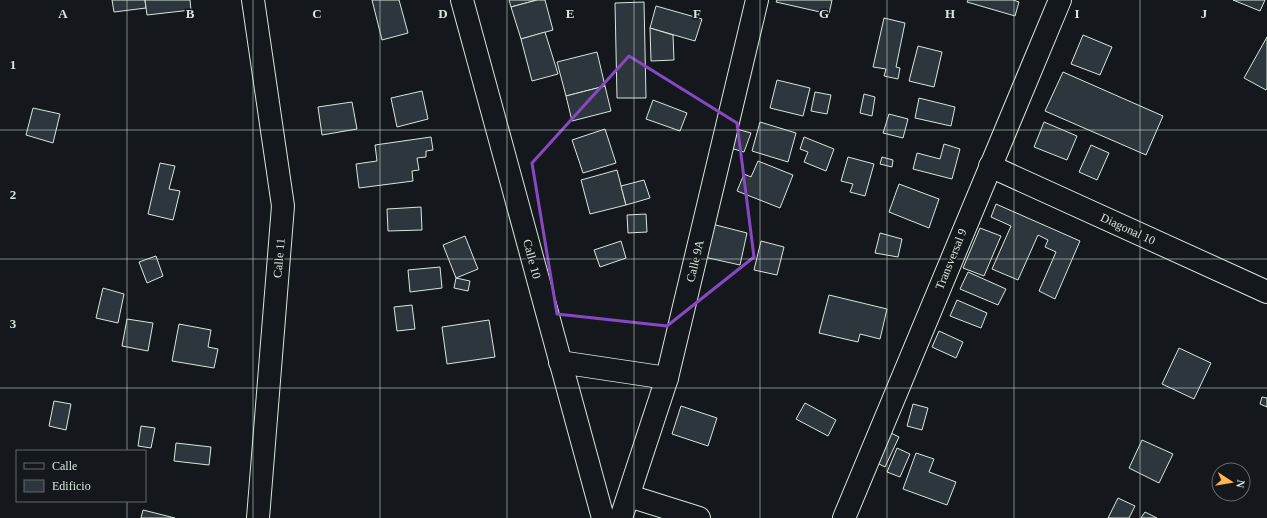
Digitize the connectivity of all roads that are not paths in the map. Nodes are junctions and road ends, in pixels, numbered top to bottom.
1 (253, 0) edge
2 (462, 0) edge
3 (757, 0) edge
4 (1060, 0) edge
5 (990, 166) junction
6 (1267, 292) edge
7 (560, 362) junction
8 (667, 378) junction
9 (629, 496) junction
10 (258, 518) edge
11 (603, 518) edge
12 (621, 518) edge
13 (699, 518) edge
14 (844, 518) edge

1 - 10 street, Calle 11
2 - 7 street, Calle 10
3 - 8 street, Calle 9A
4 - 5 street, Transversal 9
5 - 6 street, Diagonal 10
5 - 14 street, Transversal 9
7 - 8 street
7 - 11 street, Calle 10
8 - 9 street, Calle 9A
9 - 12 street, Calle 9A
9 - 13 street

